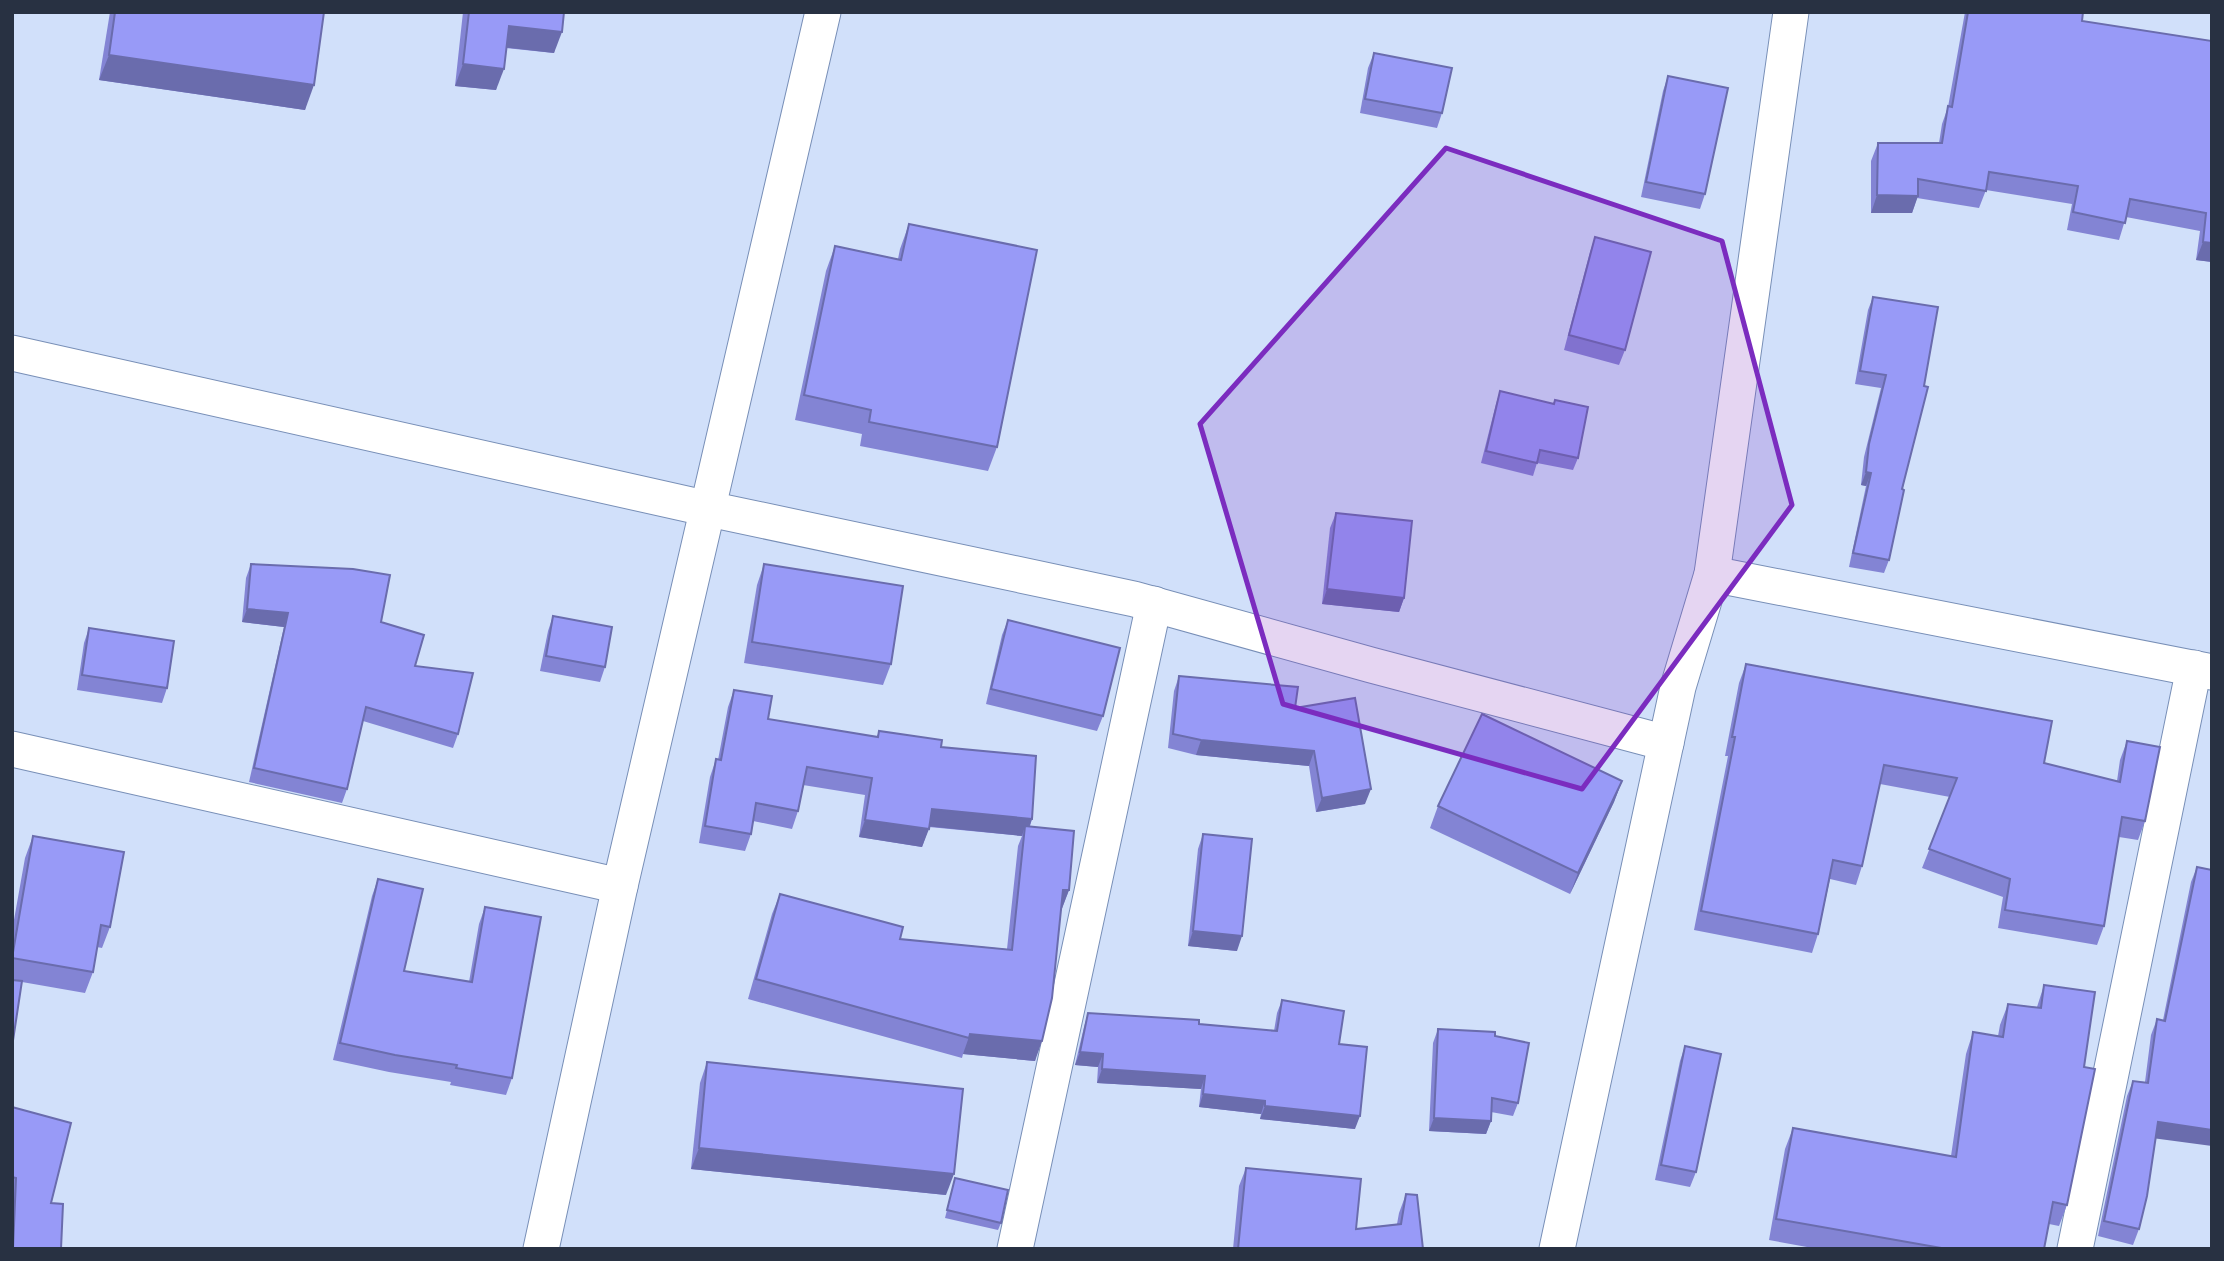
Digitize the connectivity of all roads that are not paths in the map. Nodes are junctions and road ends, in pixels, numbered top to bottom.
1 (823, 12) edge
2 (1791, 12) edge
3 (12, 353) edge
4 (709, 509) junction
5 (1712, 574) junction
6 (1154, 604) junction
7 (2203, 670) edge
8 (1666, 743) junction
9 (12, 750) edge
10 (620, 886) junction
11 (541, 1249) edge
12 (1015, 1249) edge
13 (1557, 1249) edge
14 (2075, 1249) edge

1 - 4 street
2 - 5 street
3 - 4 street
4 - 6 street
4 - 10 street
5 - 7 street
5 - 8 street
6 - 8 street
6 - 12 street
7 - 14 street
8 - 13 street
9 - 10 street
10 - 11 street

